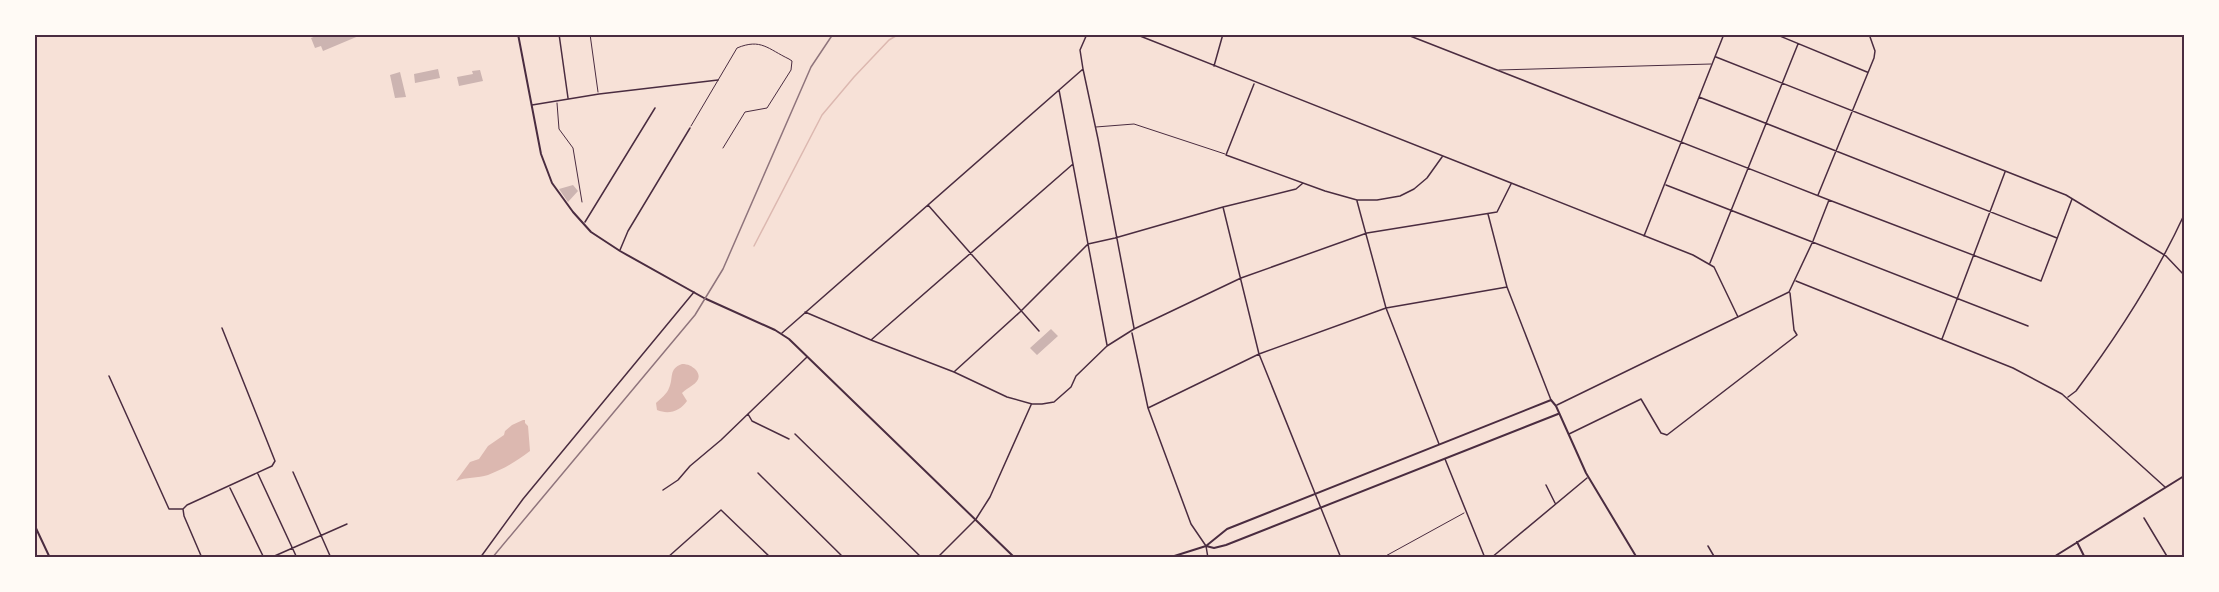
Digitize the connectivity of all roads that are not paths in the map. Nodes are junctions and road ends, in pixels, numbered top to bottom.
1 (518, 34) edge
2 (559, 34) edge
3 (590, 34) edge
4 (1087, 34) edge
5 (1135, 34) edge
6 (1222, 34) edge
7 (1405, 34) edge
8 (1724, 34) edge
9 (1775, 34) edge
10 (1869, 34) edge
11 (1798, 44) junction
12 (1716, 57) junction
13 (1712, 64) junction
14 (1214, 67) junction
15 (1083, 69) junction
16 (1494, 70) junction
17 (1868, 72) junction
18 (718, 80) junction
19 (1254, 83) junction
20 (1783, 83) junction
21 (1059, 90) junction
22 (599, 94) junction
23 (1699, 97) junction
24 (568, 99) junction
25 (556, 101) junction
26 (531, 106) junction
27 (655, 108) dead end
28 (1852, 111) junction
29 (1766, 125) junction
30 (1096, 127) junction
31 (690, 128) joint
32 (1682, 141) junction
33 (723, 148) dead end
34 (1836, 152) junction
35 (1227, 155) junction
36 (1442, 157) junction
37 (1073, 164) junction
38 (1749, 168) junction
39 (2005, 171) junction
40 (1303, 183) junction
41 (1511, 184) junction
42 (1666, 185) junction
43 (1818, 196) junction
44 (2072, 198) junction
45 (1356, 200) junction
46 (1829, 200) junction
47 (582, 201) dead end
48 (928, 205) junction
49 (1223, 207) junction
50 (1732, 211) junction
51 (1488, 213) junction
52 (1990, 213) junction
53 (2184, 215) edge
54 (584, 224) junction
55 (1367, 233) junction
56 (1644, 237) junction
57 (1115, 238) junction
58 (2058, 239) junction
59 (1813, 241) junction
60 (1088, 244) junction
61 (620, 251) junction
62 (970, 255) junction
63 (1974, 255) junction
64 (2166, 256) junction
65 (1710, 263) junction
66 (2184, 274) edge
67 (1241, 278) junction
68 (1796, 281) junction
69 (1507, 287) junction
70 (694, 292) junction
71 (1789, 292) junction
72 (1958, 299) junction
73 (1386, 308) junction
74 (805, 312) junction
75 (1020, 312) junction
76 (1738, 317) junction
77 (2028, 326) dead end
78 (222, 328) dead end
79 (1134, 329) junction
80 (1039, 331) dead end
81 (1131, 331) junction
82 (781, 334) junction
83 (871, 340) junction
84 (1942, 340) junction
85 (1107, 346) junction
86 (1259, 354) junction
87 (807, 357) junction
88 (954, 372) junction
89 (109, 376) dead end
90 (2067, 398) junction
91 (1551, 400) junction
92 (1032, 404) junction
93 (1556, 406) junction
94 (1148, 408) junction
95 (748, 414) junction
96 (1558, 414) junction
97 (795, 434) dead end
98 (1568, 435) junction
99 (789, 439) dead end
100 (1439, 444) junction
101 (1445, 459) junction
102 (293, 472) dead end
103 (258, 473) junction
104 (758, 473) dead end
105 (1588, 476) junction
106 (2184, 476) edge
107 (1546, 485) dead end
108 (230, 486) junction
109 (2166, 488) junction
110 (663, 490) dead end
111 (1315, 494) junction
112 (1555, 504) junction
113 (183, 509) junction
114 (1321, 509) junction
115 (1467, 511) junction
116 (2144, 518) dead end
117 (975, 519) junction
118 (34, 524) edge
119 (347, 524) dead end
120 (321, 535) junction
121 (2076, 542) junction
122 (1206, 546) junction
123 (1708, 546) dead end
124 (292, 548) junction
125 (2059, 553) junction
126 (50, 558) edge
127 (202, 558) edge
128 (264, 558) edge
129 (270, 558) edge
130 (297, 558) edge
131 (331, 558) edge
132 (480, 558) edge
133 (667, 558) edge
134 (771, 558) edge
135 (844, 558) edge
136 (922, 558) edge
137 (936, 558) edge
138 (1015, 558) edge
139 (1168, 558) edge
140 (1208, 558) edge
141 (1341, 558) edge
142 (1382, 558) edge
143 (1485, 558) edge
144 (1491, 558) edge
145 (1637, 558) edge
146 (1715, 558) edge
147 (2052, 558) edge
148 (2062, 558) edge
149 (2085, 558) edge
150 (2168, 558) edge

1 - 26 street
2 - 24 street
3 - 22 lane
4 - 15 street
5 - 14 street
6 - 14 street
7 - 16 street
8 - 12 street
9 - 11 street
10 - 17 street
11 - 17 street
11 - 20 street
12 - 13 street
12 - 20 street
13 - 16 lane
13 - 23 street
14 - 19 street
15 - 21 street
15 - 30 street
16 - 32 street
17 - 28 street
18 - 22 street
18 - 31 lane
18 - 33 lane
19 - 35 street
19 - 36 street
20 - 28 street
20 - 29 street
21 - 37 street
21 - 48 street
22 - 24 street
23 - 29 street
23 - 32 street
24 - 25 street
25 - 26 street
25 - 47 lane
26 - 54 street
27 - 54 street
28 - 34 street
28 - 39 street
29 - 34 street
29 - 38 street
30 - 35 lane
30 - 57 street
31 - 61 street
32 - 38 street
32 - 42 street
34 - 43 street
34 - 52 street
35 - 40 street
36 - 41 street
36 - 45 street
37 - 60 street
37 - 62 street
38 - 43 street
38 - 50 street
39 - 44 street
39 - 52 street
40 - 45 street
40 - 49 street
41 - 51 street
41 - 56 street
42 - 50 street
42 - 56 street
43 - 46 street
44 - 58 street
44 - 64 street
45 - 55 street
46 - 59 street
46 - 63 street
48 - 62 street
48 - 74 street
49 - 57 street
49 - 67 street
50 - 59 street
50 - 65 street
51 - 55 street
51 - 69 street
52 - 58 street
52 - 63 street
53 - 64 street
54 - 61 street
55 - 67 street
55 - 73 street
56 - 65 street
57 - 60 street
57 - 79 street
58 - 63 street
59 - 68 street
59 - 72 street
60 - 75 street
60 - 85 street
61 - 70 street
62 - 75 street
62 - 83 street
63 - 72 street
64 - 66 street
64 - 90 street
65 - 76 street
67 - 79 street
67 - 86 street
68 - 71 street
68 - 84 street
69 - 73 street
69 - 91 street
70 - 82 street
70 - 132 street
71 - 76 street
71 - 98 street
72 - 77 street
72 - 84 street
73 - 86 street
73 - 100 street
74 - 82 street
74 - 83 street
75 - 80 street
75 - 88 street
76 - 93 street
78 - 103 street
79 - 81 street
81 - 85 street
81 - 94 street
82 - 87 street
83 - 88 street
84 - 90 street
85 - 92 street
86 - 94 street
86 - 111 street
87 - 95 street
87 - 117 street
88 - 92 street
89 - 113 street
90 - 109 street
91 - 93 street
91 - 100 street
92 - 117 street
93 - 96 street
94 - 122 street
95 - 99 street
95 - 110 street
96 - 98 street
96 - 101 street
97 - 136 street
98 - 105 street
100 - 111 street
101 - 114 street
101 - 115 street
102 - 120 street
103 - 108 street
103 - 124 street
104 - 135 street
105 - 112 street
105 - 145 street
106 - 109 street
107 - 112 street
108 - 113 street
108 - 128 street
109 - 121 street
111 - 114 street
111 - 122 street
112 - 144 street
113 - 127 street
114 - 122 street
114 - 141 street
115 - 142 lane
115 - 143 street
116 - 150 street
117 - 137 street
117 - 138 street
118 - 126 street
119 - 120 street
120 - 124 street
120 - 131 street
121 - 125 street
121 - 149 street
122 - 139 street
122 - 140 street
123 - 146 street
124 - 129 street
124 - 130 street
125 - 147 street
125 - 148 street
133 - 134 street

